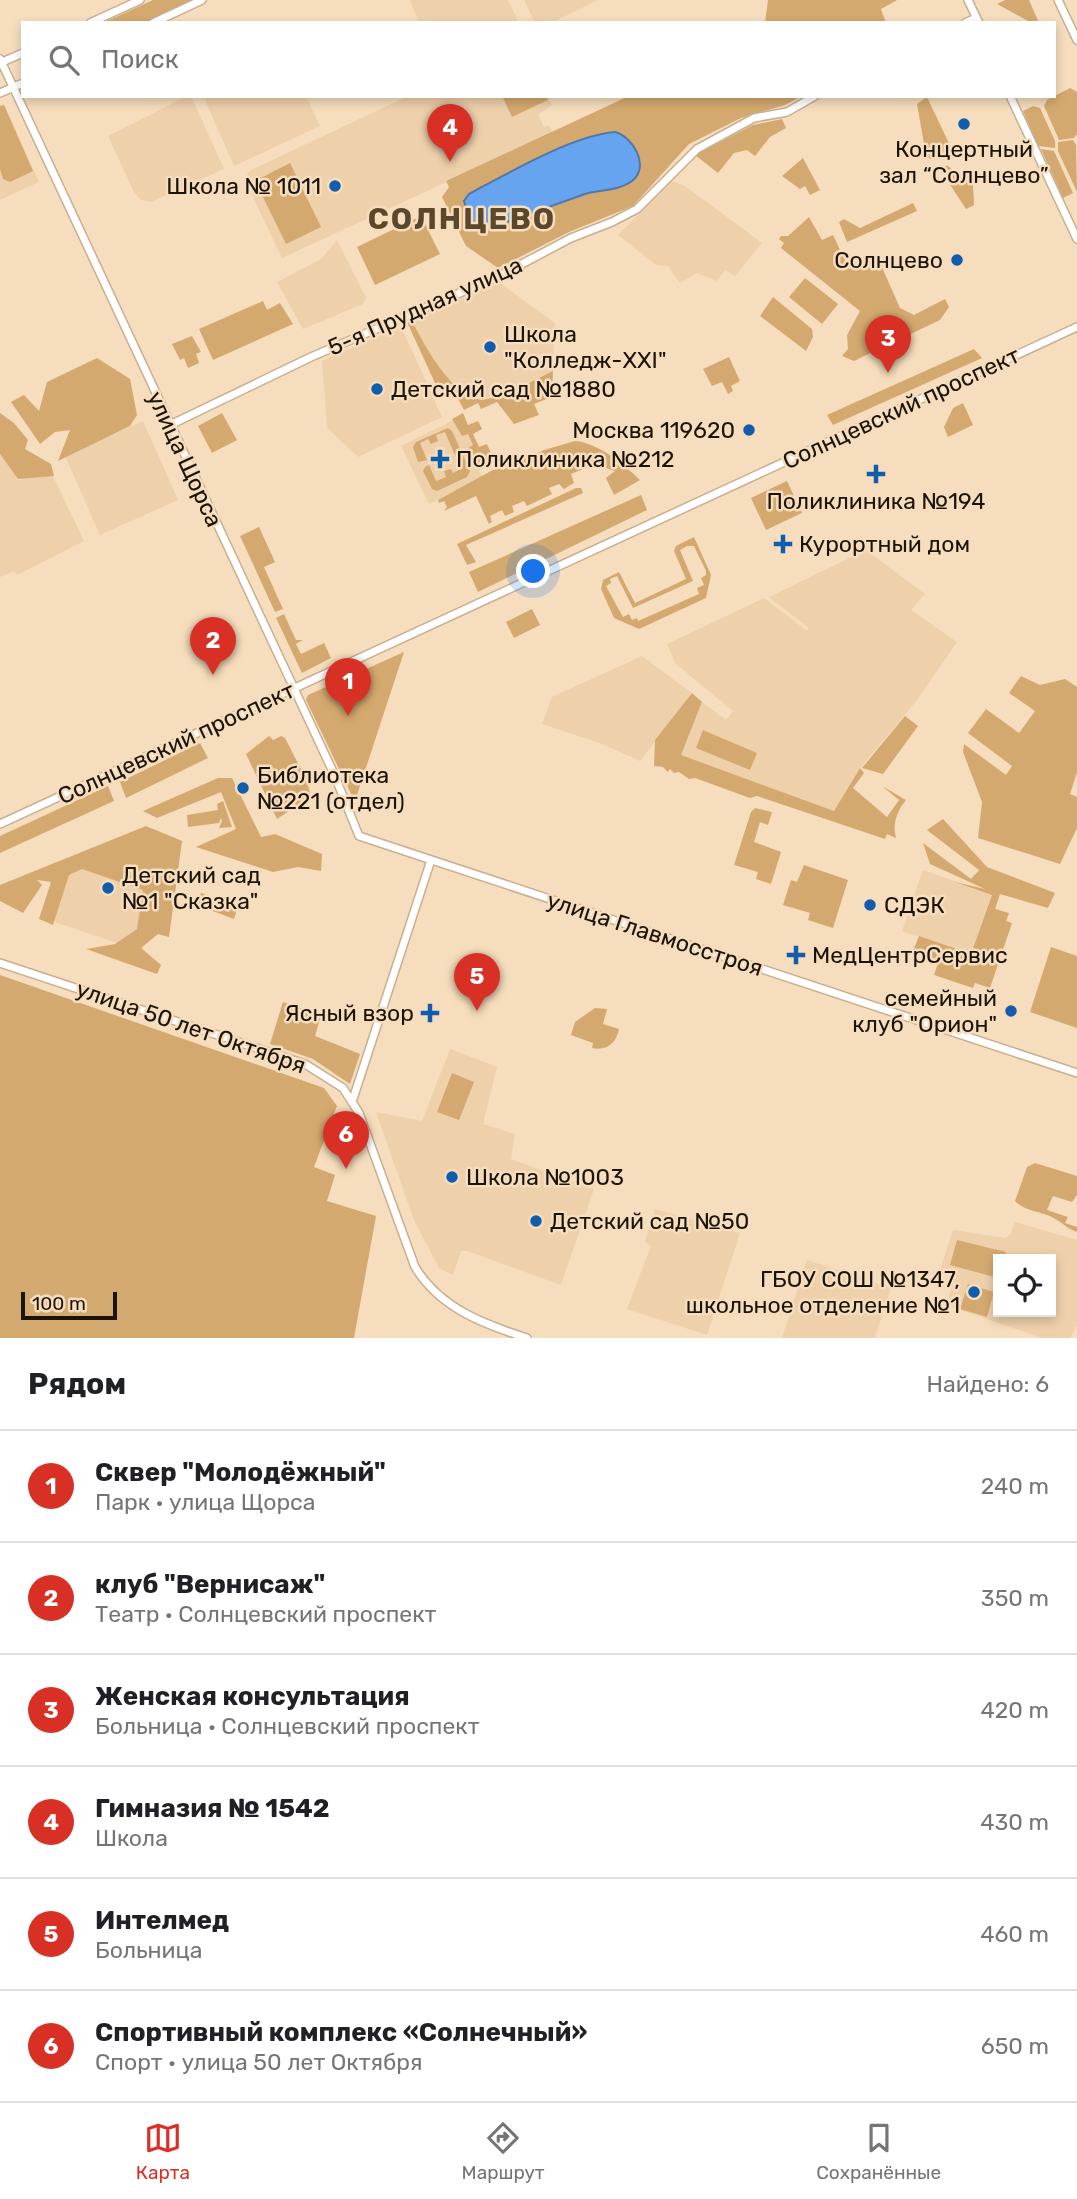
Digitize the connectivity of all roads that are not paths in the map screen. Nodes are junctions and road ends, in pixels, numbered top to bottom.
1 (140, 0) edge
2 (202, 0) edge
3 (968, 0) edge
4 (1058, 0) edge
5 (977, 20) edge
6 (94, 21) edge
7 (157, 21) edge
8 (1077, 40) edge
9 (21, 54) edge
10 (0, 61) edge
11 (21, 84) edge
12 (13, 87) junction
13 (0, 93) edge
14 (812, 98) edge
15 (1011, 98) edge
16 (1077, 239) edge
17 (1077, 327) edge
18 (170, 425) junction
19 (293, 689) junction
20 (0, 824) edge
21 (356, 831) joint
22 (431, 860) junction
23 (0, 962) edge
24 (1077, 1073) edge
25 (353, 1099) junction
26 (527, 1338) edge

1 - 6 street
2 - 7 street
3 - 5 street
4 - 8 street
9 - 10 street
10 - 12 street, улица Щорса
11 - 12 street
12 - 13 street
12 - 18 street, улица Щорса
14 - 18 street, 5-я Прудная улица
15 - 16 street
17 - 19 street, Солнцевский проспект
18 - 19 street, улица Щорса
19 - 20 street, Солнцевский проспект
19 - 21 street, улица Щорса
21 - 22 street, улица Главмосстроя
22 - 24 street, улица Главмосстроя
22 - 25 street
23 - 25 street, улица 50 лет Октября
25 - 26 street, улица 50 лет Октября

